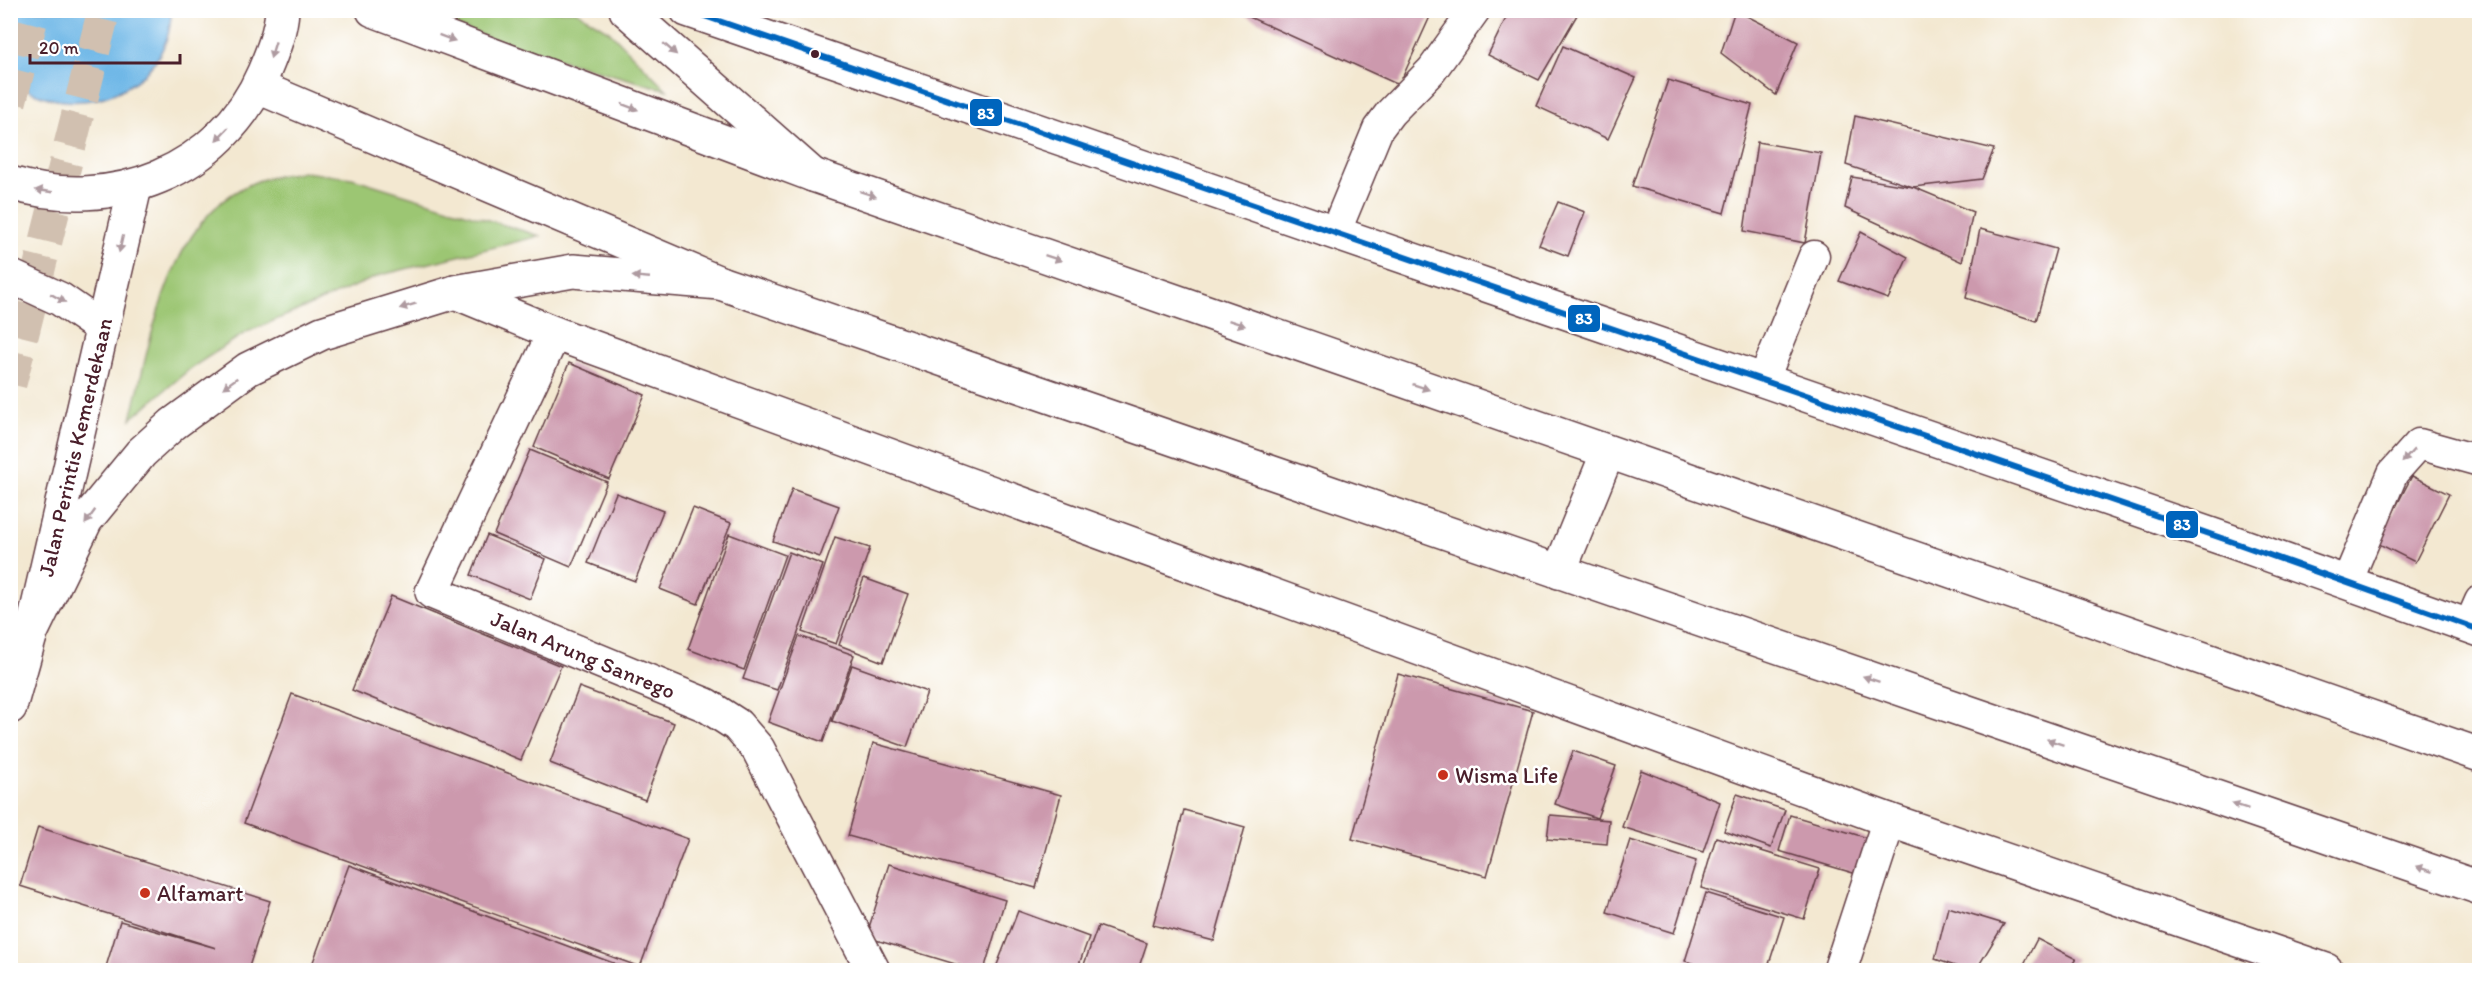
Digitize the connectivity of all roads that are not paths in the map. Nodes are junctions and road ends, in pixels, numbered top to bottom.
1 (282, 10) edge
2 (373, 10) edge
3 (626, 10) edge
4 (687, 10) edge
5 (1475, 10) edge
6 (258, 87) junction
7 (813, 175) junction
8 (10, 183) edge
9 (135, 187) junction
10 (1335, 233) junction
11 (1814, 256) dead end
12 (10, 276) edge
13 (720, 283) junction
14 (455, 292) junction
15 (102, 328) junction
16 (554, 333) junction
17 (1763, 381) junction
18 (1608, 452) junction
19 (2480, 461) edge
20 (1559, 572) junction
21 (2347, 582) junction
22 (2476, 619) edge
23 (28, 639) junction
24 (10, 707) edge
25 (2480, 755) edge
26 (1889, 820) junction
27 (2480, 888) edge
28 (873, 970) edge
29 (1840, 970) edge
30 (2326, 970) edge

1 -> 6 main road
2 -> 7 main road
3 -> 7 main road
4 - 10 main road
5 - 10 lane
6 -> 9 main road
6 - 13 main road
7 -> 18 main road
9 -> 8 main road
9 -> 15 main road, Jalan Perintis Kemerdekaan
10 - 17 main road
11 - 17 lane
12 -> 15 main road
13 -> 14 main road
13 - 20 main road
14 - 16 main road
14 -> 23 main road
15 - 23 main road, Jalan Perintis Kemerdekaan
16 - 26 main road
16 - 28 main road, Jalan Arung Sanrego
17 - 21 main road
18 - 20 main road
18 - 25 main road
19 -> 21 lane
27 -> 20 main road
21 - 22 main road
23 - 24 main road, Jalan Perintis Kemerdekaan
26 - 29 main road
26 - 30 main road

